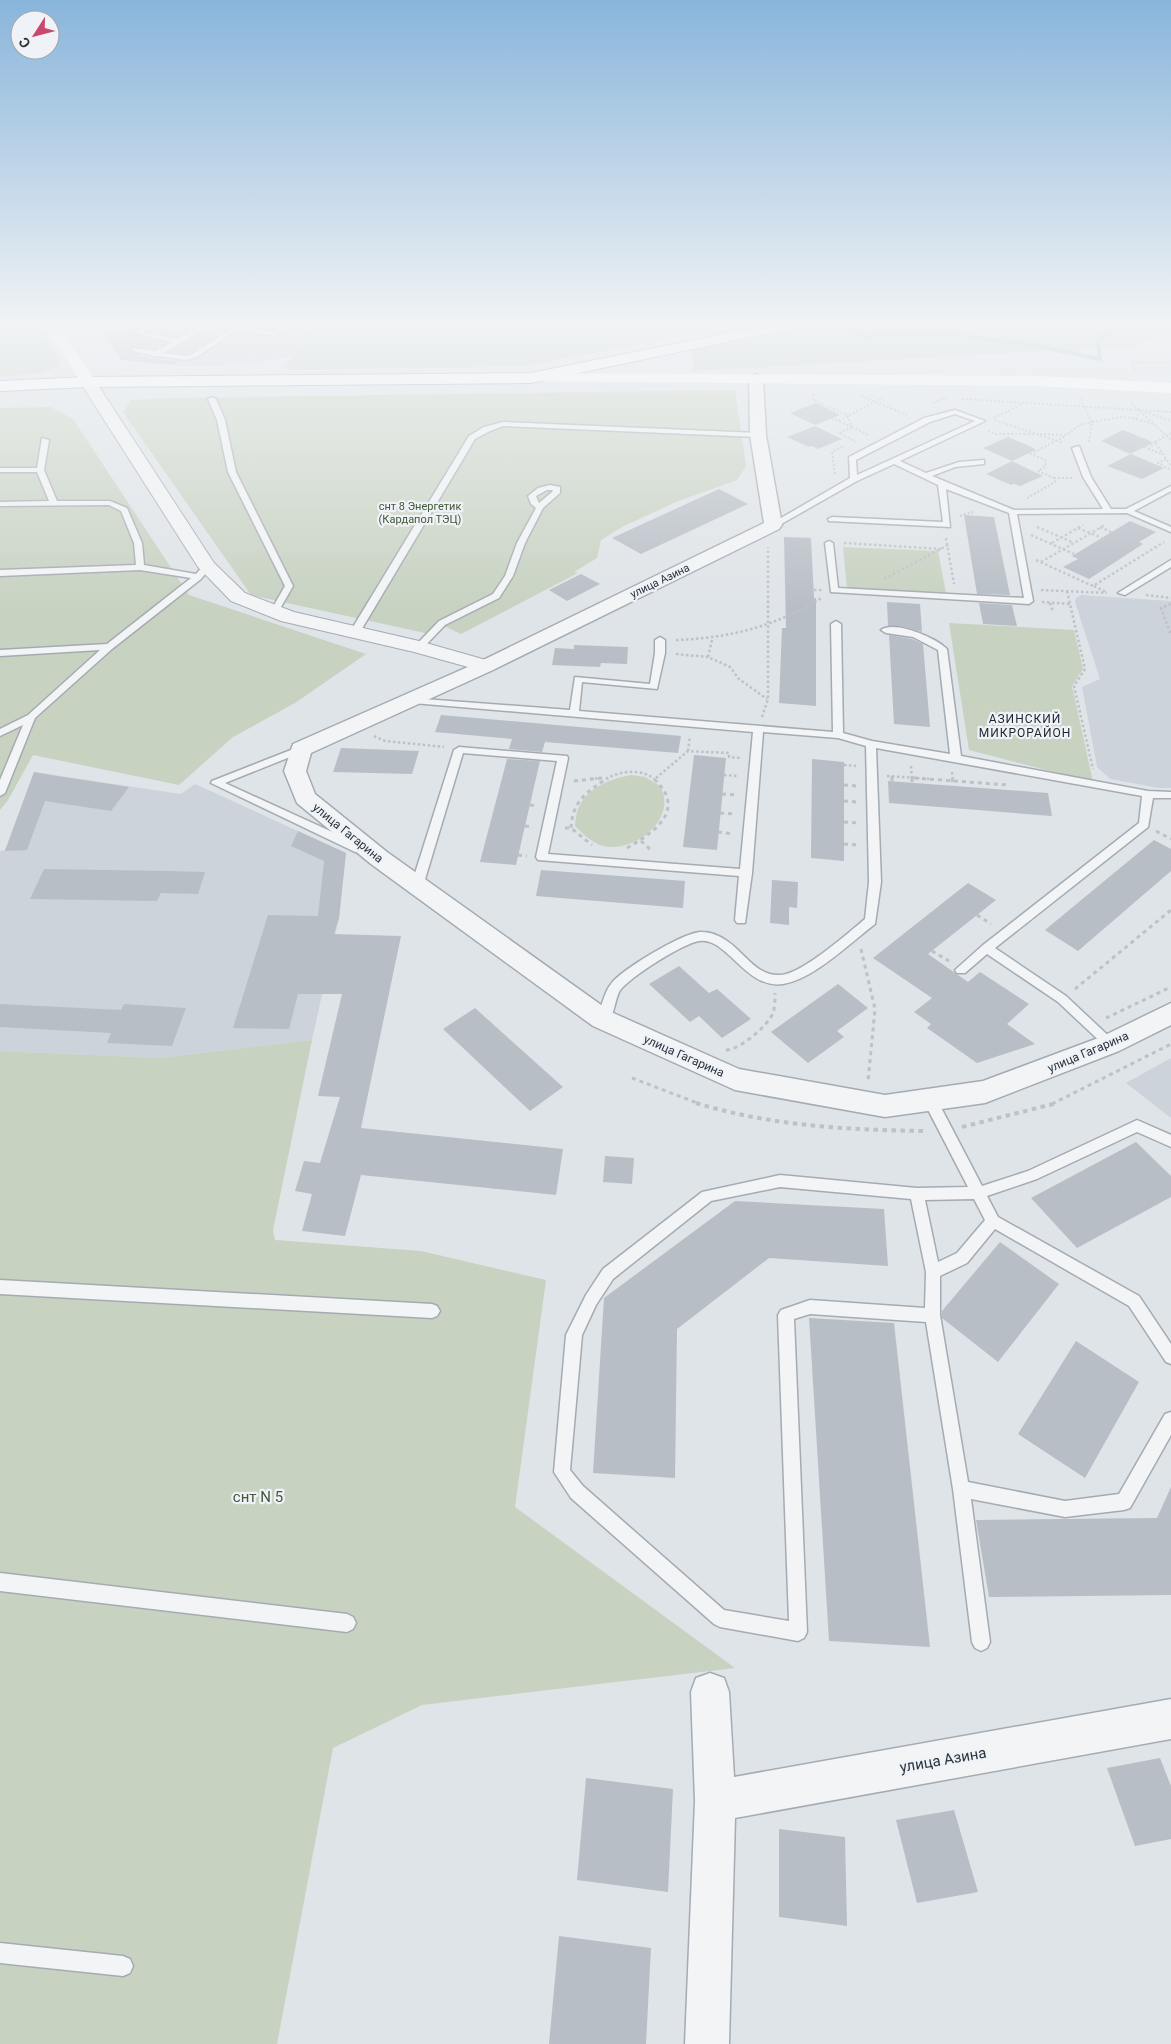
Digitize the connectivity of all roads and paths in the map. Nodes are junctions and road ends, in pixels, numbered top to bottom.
1 (110, 418) edge
2 (220, 418) edge
3 (757, 418) edge
4 (832, 418) dead end
5 (842, 418) edge
6 (848, 418) edge
7 (933, 418) edge
8 (972, 418) edge
9 (993, 418) edge
10 (1090, 418) edge
11 (1114, 418) edge
12 (1132, 418) edge
13 (1149, 418) edge
14 (1136, 419) joint
15 (838, 421) junction
16 (1092, 422) junction
17 (1155, 424) junction
18 (973, 426) junction
19 (852, 427) junction
20 (875, 430) dead end
21 (1171, 433) edge
22 (839, 434) junction
23 (867, 434) junction
24 (1036, 434) junction
25 (758, 435) junction
26 (834, 435) dead end
27 (1066, 435) junction
28 (1167, 436) junction
29 (44, 440) dead end
30 (1171, 440) edge
31 (855, 441) junction
32 (1055, 441) junction
33 (884, 442) junction
34 (1155, 442) junction
35 (1144, 447) dead end
36 (1076, 448) junction
37 (871, 449) junction
38 (1149, 449) junction
39 (1163, 455) junction
40 (1171, 456) edge
41 (1166, 459) junction
42 (894, 461) junction
43 (981, 462) dead end
44 (1171, 466) edge
45 (0, 470) edge
46 (40, 470) junction
47 (1171, 470) edge
48 (926, 476) junction
49 (835, 477) dead end
50 (854, 479) junction
51 (942, 484) junction
52 (1171, 488) edge
53 (0, 504) edge
54 (54, 504) junction
55 (540, 507) dead end
56 (1108, 510) junction
57 (1010, 511) junction
58 (1128, 511) junction
59 (832, 519) dead end
60 (1088, 522) dead end
61 (773, 525) junction
62 (943, 525) junction
63 (1037, 527) dead end
64 (1016, 528) junction
65 (1078, 528) junction
66 (1171, 530) edge
67 (1091, 533) junction
68 (1062, 538) junction
69 (1171, 538) edge
70 (1107, 540) dead end
71 (829, 542) joint
72 (1074, 543) junction
73 (1051, 544) junction
74 (768, 545) dead end
75 (948, 545) junction
76 (941, 549) junction
77 (1063, 549) junction
78 (1021, 554) junction
79 (1074, 554) dead end
80 (1041, 562) junction
81 (1171, 563) edge
82 (140, 567) junction
83 (203, 572) junction
84 (1024, 572) junction
85 (0, 573) edge
86 (1094, 586) junction
87 (1027, 589) junction
88 (834, 590) junction
89 (861, 591) junction
90 (1067, 591) junction
91 (1107, 593) junction
92 (1122, 593) junction
93 (956, 596) junction
94 (1170, 597) edge
95 (1029, 601) junction
96 (1050, 603) junction
97 (1070, 604) junction
98 (1171, 604) edge
99 (274, 612) junction
100 (1052, 612) dead end
101 (836, 624) dead end
102 (767, 626) junction
103 (886, 630) dead end
104 (355, 632) junction
105 (1171, 635) edge
106 (660, 640) joint
107 (712, 640) junction
108 (419, 647) junction
109 (109, 648) junction
110 (0, 653) edge
111 (660, 653) junction
112 (708, 657) junction
113 (486, 666) junction
114 (413, 700) junction
115 (768, 700) junction
116 (574, 714) junction
117 (31, 717) junction
118 (758, 730) junction
119 (0, 733) edge
120 (367, 734) dead end
121 (838, 735) junction
122 (871, 744) junction
123 (301, 749) junction
124 (459, 750) junction
125 (956, 758) junction
126 (755, 759) junction
127 (872, 774) junction
128 (1046, 775) junction
129 (892, 776) junction
130 (604, 778) junction
131 (656, 778) junction
132 (559, 781) junction
133 (892, 781) dead end
134 (1096, 784) junction
135 (0, 793) edge
136 (1148, 794) junction
137 (1171, 795) edge
138 (598, 848) dead end
139 (620, 849) dead end
140 (379, 858) junction
141 (746, 873) junction
142 (417, 886) junction
143 (1171, 910) edge
144 (741, 920) dead end
145 (857, 932) junction
146 (987, 948) junction
147 (962, 970) dead end
148 (774, 980) junction
149 (1062, 999) junction
150 (1171, 1013) edge
151 (602, 1019) junction
152 (1110, 1044) junction
153 (722, 1051) dead end
154 (867, 1090) dead end
155 (930, 1100) junction
156 (1171, 1141) edge
157 (978, 1193) junction
158 (917, 1194) junction
159 (993, 1221) junction
160 (933, 1272) junction
161 (0, 1287) edge
162 (432, 1311) dead end
163 (932, 1315) junction
164 (1171, 1357) edge
165 (1171, 1420) edge
166 (961, 1489) junction
167 (0, 1582) edge
168 (347, 1623) dead end
169 (981, 1642) dead end
170 (710, 1692) dead end
171 (1171, 1719) edge
172 (715, 1801) junction
173 (0, 1953) edge
174 (122, 1966) dead end
175 (707, 2044) edge

1 - 83 street
2 - 99 lane
3 - 25 street
4 - 15 path
5 - 15 path
6 - 19 path
7 - 33 lane
8 - 18 lane
9 - 24 path
10 - 16 path
11 - 16 path
12 - 14 path
13 - 17 path
14 - 17 path
15 - 19 path
16 - 27 path
16 - 36 path
17 - 28 path
18 - 24 path
18 - 42 lane
19 - 22 path
19 - 23 path
20 - 23 path
21 - 28 path
22 - 26 path
22 - 31 path
23 - 31 path
23 - 33 path
24 - 27 path
24 - 32 path
25 - 61 street
25 - 104 lane
27 - 32 path
28 - 30 path
28 - 34 path
29 - 46 lane
31 - 37 path
31 - 49 path
32 - 36 path
32 - 57 path
33 - 37 lane
34 - 38 path
34 - 39 path
35 - 38 path
36 - 56 lane
37 - 50 lane
38 - 39 path
39 - 40 path
39 - 41 path
41 - 44 path
41 - 47 path
42 - 48 lane
42 - 50 lane
43 - 48 lane
45 - 46 lane
46 - 54 lane
48 - 51 lane
50 - 61 lane
51 - 57 lane
51 - 62 lane
52 - 58 lane
53 - 54 lane
54 - 82 lane
55 - 108 lane
56 - 57 lane
56 - 58 lane
57 - 64 lane
58 - 66 lane
58 - 67 path
59 - 62 lane
60 - 65 path
61 - 113 street, улица Азина
62 - 75 path
63 - 68 path
64 - 73 path
64 - 78 lane
65 - 67 path
65 - 68 path
67 - 70 path
67 - 72 path
68 - 72 path
68 - 73 path
69 - 86 path
71 - 76 path
71 - 88 lane
72 - 77 path
73 - 77 path
74 - 102 path
75 - 76 path
75 - 93 path
76 - 89 path
77 - 79 path
77 - 80 path
78 - 80 path
78 - 84 lane
80 - 84 path
80 - 86 path
81 - 92 lane
82 - 83 lane
82 - 85 lane
83 - 99 street
83 - 109 lane
84 - 87 lane
86 - 91 path
87 - 90 path
87 - 95 lane
88 - 89 lane
88 - 102 path
89 - 93 lane
90 - 91 path
90 - 97 path
91 - 92 path
92 - 94 path
93 - 95 lane
95 - 96 path
96 - 97 path
96 - 100 path
97 - 134 path
98 - 105 path
99 - 104 street
101 - 121 lane
102 - 107 path
102 - 115 path
103 - 125 lane
104 - 108 street
106 - 107 path
106 - 111 lane
107 - 112 path
108 - 113 street
109 - 110 lane
109 - 117 lane
111 - 112 path
111 - 116 lane
112 - 115 path
113 - 114 street, улица Азина
114 - 116 lane, улица Азина
114 - 123 street, улица Азина
115 - 118 path
116 - 118 lane, улица Азина
117 - 119 lane
117 - 135 lane
118 - 121 lane, улица Азина
118 - 126 lane
120 - 124 path
121 - 122 lane, улица Азина
122 - 125 lane, улица Азина
122 - 127 lane
123 - 140 street, улица Гагарина
123 - 140 lane
124 - 132 lane
124 - 142 lane
125 - 128 lane, улица Азина
126 - 131 path
126 - 141 lane
127 - 129 path
127 - 145 lane
128 - 129 path
128 - 134 lane, улица Азина
129 - 133 path
130 - 131 path
130 - 132 path
130 - 138 path
131 - 139 path
132 - 141 lane
134 - 136 lane, улица Азина
136 - 137 lane, улица Азина
136 - 146 lane
140 - 142 street, улица Гагарина
141 - 144 lane
142 - 151 street, улица Гагарина
143 - 149 path
145 - 148 lane
145 - 154 path
146 - 147 lane
146 - 149 lane
148 - 151 lane
148 - 153 path
149 - 152 lane
150 - 152 street, улица Гагарина
151 - 155 street, улица Гагарина
152 - 155 street, улица Гагарина
155 - 157 lane
156 - 157 lane
157 - 158 lane
157 - 159 lane
158 - 160 lane
158 - 163 lane
159 - 160 lane
159 - 164 lane
160 - 163 lane
161 - 162 lane
163 - 166 lane
165 - 166 lane
166 - 169 lane
167 - 168 lane
170 - 172 street
171 - 172 street, улица Азина
172 - 175 street
173 - 174 lane

